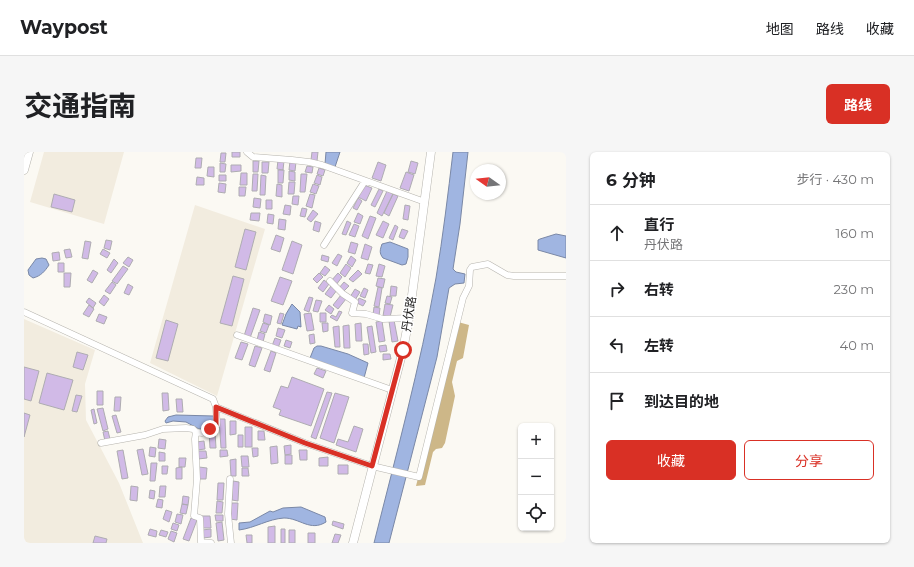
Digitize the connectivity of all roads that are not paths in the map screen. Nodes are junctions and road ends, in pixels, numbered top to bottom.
1 (29, 152) edge
2 (247, 152) edge
3 (431, 152) edge
4 (24, 170) edge
5 (365, 181) junction
6 (425, 202) junction
7 (324, 245) dead end
8 (566, 276) edge
9 (330, 281) dead end
10 (24, 312) edge
11 (408, 318) junction
12 (237, 335) dead end
13 (392, 390) junction
14 (216, 407) junction
15 (196, 432) junction
16 (101, 443) dead end
17 (376, 467) junction
18 (230, 479) dead end
19 (211, 543) edge
20 (231, 543) edge
21 (352, 543) edge

1 - 4 main road
2 - 5 street
3 - 6 main road, 丹伏路
5 - 6 street
5 - 7 street
6 - 11 main road, 丹伏路
8 - 17 street
9 - 11 street
10 - 14 street
11 - 13 main road, 丹伏路
12 - 13 street
13 - 17 main road, 丹伏路
14 - 15 street
14 - 17 street
15 - 16 street
15 - 19 street
17 - 21 main road, 丹伏路
18 - 20 street

